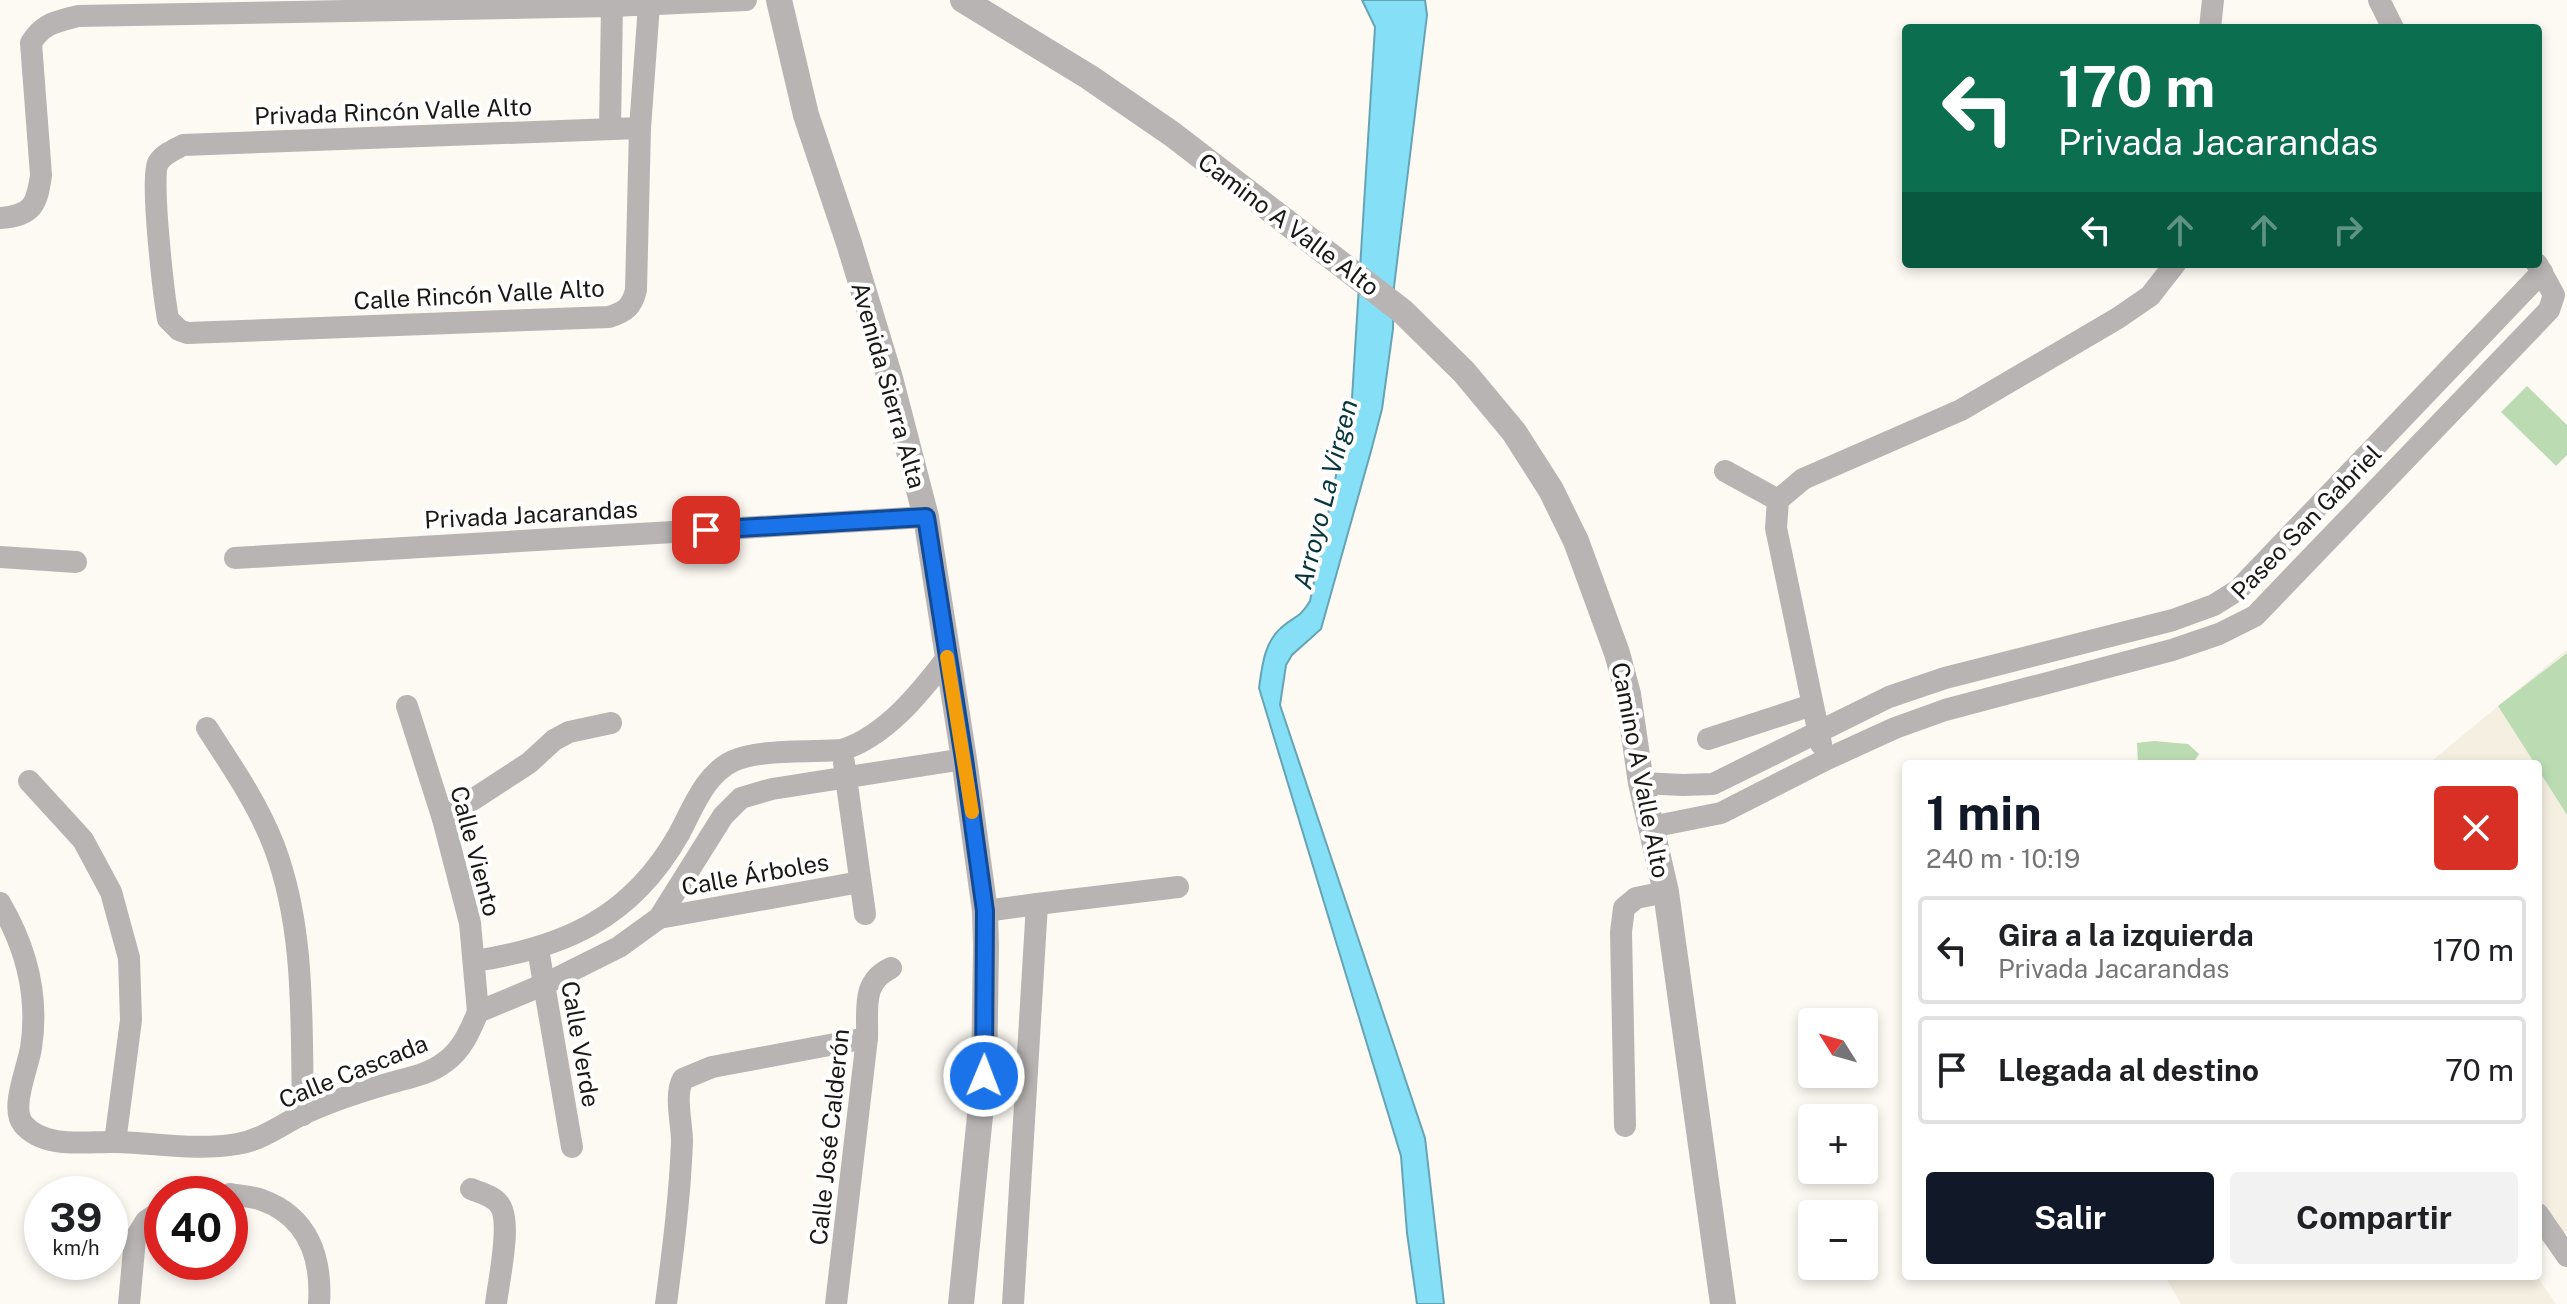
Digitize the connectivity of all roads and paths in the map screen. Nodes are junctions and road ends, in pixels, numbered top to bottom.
1 (746, 0) edge
2 (779, 0) edge
3 (963, 0) edge
4 (2213, 0) edge
5 (2379, 0) edge
6 (649, 5) junction
7 (612, 6) junction
8 (74, 8) edge
9 (2210, 24) edge
10 (2391, 24) edge
11 (610, 128) junction
12 (640, 128) junction
13 (156, 166) joint
14 (0, 218) edge
15 (2172, 268) edge
16 (2540, 268) edge
17 (2376, 445) junction
18 (2398, 465) junction
19 (1725, 471) dead end
20 (1778, 500) junction
21 (926, 517) junction
22 (0, 557) edge
23 (235, 558) dead end
24 (76, 562) dead end
25 (2238, 590) junction
26 (2255, 616) junction
27 (947, 658) junction
28 (2020, 660) junction
29 (2026, 690) junction
30 (1812, 705) junction
31 (407, 706) dead end
32 (611, 723) dead end
33 (207, 728) dead end
34 (1817, 733) junction
35 (1708, 739) dead end
36 (842, 750) junction
37 (964, 759) junction
38 (1827, 759) junction
39 (846, 778) junction
40 (29, 781) dead end
41 (1641, 783) junction
42 (1713, 784) junction
43 (697, 800) junction
44 (1721, 813) junction
45 (723, 816) junction
46 (443, 819) junction
47 (1651, 827) junction
48 (860, 882) junction
49 (1178, 887) dead end
50 (1666, 892) junction
51 (0, 903) edge
52 (1037, 904) junction
53 (985, 911) junction
54 (865, 914) dead end
55 (659, 918) junction
56 (538, 949) junction
57 (475, 961) junction
58 (883, 973) dead end
59 (545, 984) junction
60 (478, 1012) junction
61 (867, 1038) junction
62 (303, 1115) junction
63 (1625, 1126) dead end
64 (115, 1142) junction
65 (572, 1147) dead end
66 (471, 1189) dead end
67 (248, 1197) edge
68 (2542, 1220) edge
69 (144, 1224) edge
70 (2567, 1256) edge
71 (129, 1304) edge
72 (319, 1304) edge
73 (496, 1304) edge
74 (666, 1304) edge
75 (836, 1304) edge
76 (961, 1304) edge
77 (1013, 1304) edge
78 (1723, 1304) edge

1 - 6 street
2 - 21 street, Avenida Sierra Alta
3 - 41 street, Camino A Valle Alto
4 - 9 street
5 - 10 street
6 - 7 street
6 - 12 street, Calle Rincón Valle Alto
7 - 8 street
7 - 11 street
8 - 14 street
11 - 12 street, Privada Rincón Valle Alto
11 - 13 street, Privada Rincón Valle Alto
12 - 13 street, Calle Rincón Valle Alto
15 - 20 street
16 - 17 street, Paseo San Gabriel
16 - 18 street, Paseo San Gabriel
17 - 18 street
17 - 25 street, Paseo San Gabriel
18 - 26 street, Paseo San Gabriel
19 - 20 street
20 - 30 street
21 - 23 street, Privada Jacarandas
21 - 27 street, Avenida Sierra Alta
22 - 24 street
25 - 26 street
25 - 28 street, Paseo San Gabriel
26 - 29 street, Paseo San Gabriel
27 - 36 street
27 - 37 street, Avenida Sierra Alta
28 - 29 street
28 - 34 street, Paseo San Gabriel
29 - 38 street, Paseo San Gabriel
30 - 34 street
30 - 35 street
31 - 46 street, Calle Viento
32 - 46 street
33 - 62 street
34 - 38 street
34 - 42 street, Paseo San Gabriel
36 - 39 street
36 - 43 street
37 - 39 street
37 - 53 street, Avenida Sierra Alta
38 - 44 street, Paseo San Gabriel
39 - 45 street
39 - 48 street
40 - 64 street
41 - 42 street, Paseo San Gabriel
41 - 47 street, Camino A Valle Alto
42 - 44 street
43 - 45 street
43 - 56 street
44 - 47 street, Paseo San Gabriel
45 - 55 street
46 - 57 street, Calle Viento
47 - 50 street, Camino A Valle Alto
48 - 54 street
48 - 55 street, Calle Árboles
49 - 52 street
50 - 63 street
50 - 78 street, Camino A Valle Alto
51 - 64 street, Calle Cascada
52 - 53 street
52 - 77 street
53 - 76 street, Avenida Sierra Alta
55 - 59 street
56 - 57 street
56 - 59 street, Calle Verde
57 - 60 street, Calle Viento
58 - 61 street, Calle José Calderón
59 - 60 street
59 - 65 street, Calle Verde
60 - 62 street, Calle Cascada
61 - 74 street
61 - 75 street, Calle José Calderón
62 - 64 street, Calle Cascada
66 - 73 street
67 - 72 street
68 - 70 street
69 - 71 street

